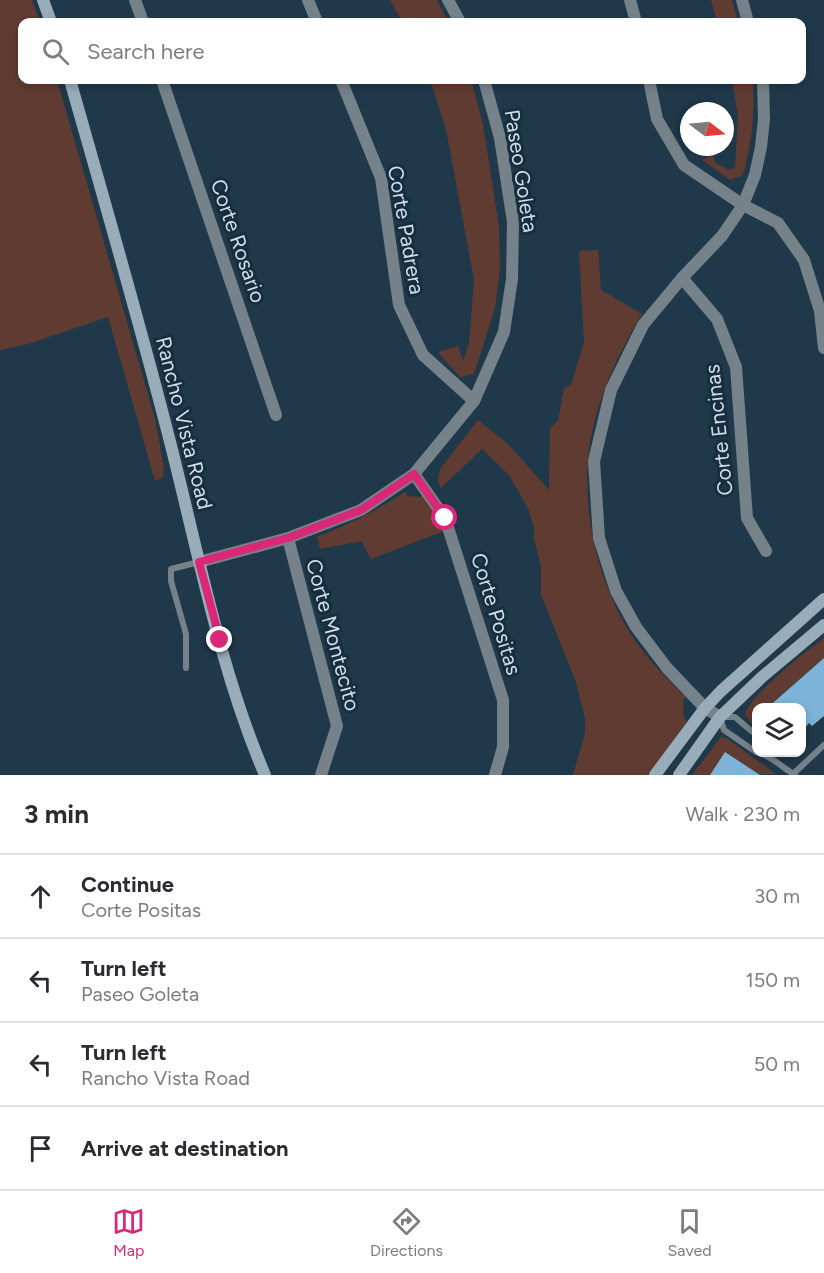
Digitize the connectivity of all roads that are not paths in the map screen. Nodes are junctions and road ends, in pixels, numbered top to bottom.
1 (43, 0) edge
2 (135, 0) edge
3 (308, 0) edge
4 (448, 0) edge
5 (630, 0) edge
6 (742, 0) edge
7 (50, 18) edge
8 (142, 18) edge
9 (315, 18) edge
10 (458, 18) edge
11 (635, 18) edge
12 (747, 18) edge
13 (71, 84) edge
14 (163, 84) edge
15 (343, 84) edge
16 (485, 84) edge
17 (650, 84) edge
18 (763, 84) edge
19 (743, 205) junction
20 (682, 278) junction
21 (824, 348) edge
22 (474, 401) junction
23 (276, 415) dead end
24 (414, 474) junction
25 (288, 538) junction
26 (766, 551) dead end
27 (199, 562) junction
28 (824, 599) edge
29 (824, 625) edge
30 (186, 668) dead end
31 (705, 708) junction
32 (720, 717) junction
33 (752, 732) edge
34 (824, 745) edge
35 (752, 748) edge
36 (766, 757) edge
37 (265, 775) edge
38 (321, 775) edge
39 (495, 775) edge
40 (655, 775) edge
41 (679, 775) edge
42 (793, 775) edge

1 - 7 main road
2 - 8 street
3 - 9 street
4 - 10 street
5 - 11 street
6 - 12 street
13 - 27 main road, Rancho Vista Road
14 - 23 street, Corte Rosario
15 - 22 street, Corte Padrera
16 - 22 street, Paseo Goleta
17 - 19 street
18 - 19 street
19 - 20 street
19 - 21 street
20 - 26 street, Corte Encinas
20 - 31 street
22 - 24 street, Paseo Goleta
24 - 25 street, Paseo Goleta
24 - 39 street, Corte Positas
25 - 27 street, Paseo Goleta
25 - 38 street, Corte Montecito
27 - 30 lane
27 - 37 main road, Rancho Vista Road
28 - 31 main road
29 - 32 main road
31 - 32 street
31 - 40 main road
32 - 33 lane
32 - 35 lane
32 - 41 main road
34 - 42 lane
36 - 42 lane

